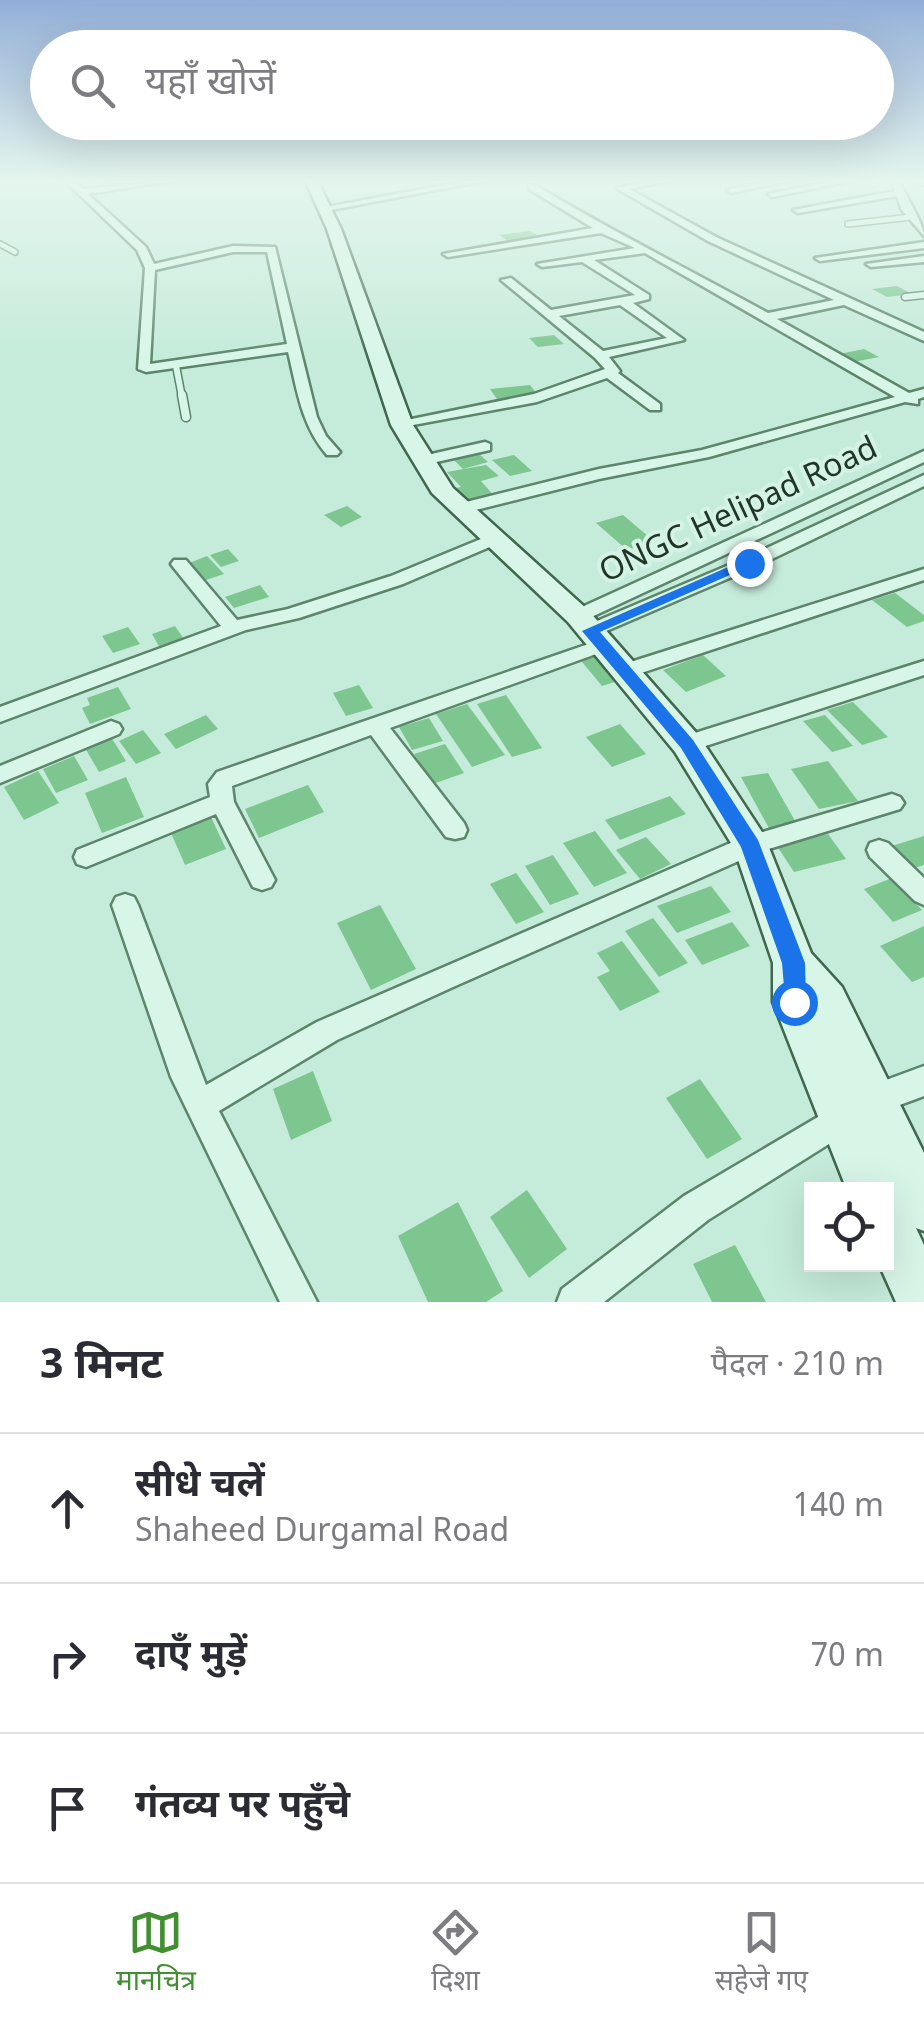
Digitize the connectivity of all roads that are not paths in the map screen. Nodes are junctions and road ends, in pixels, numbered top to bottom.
1 (132, 241) edge
2 (337, 241) edge
3 (533, 241) edge
4 (627, 241) edge
5 (716, 241) edge
6 (0, 244) edge
7 (924, 245) edge
8 (646, 249) junction
9 (15, 252) dead end
10 (448, 254) dead end
11 (820, 258) dead end
12 (585, 259) junction
13 (924, 259) edge
14 (542, 264) dead end
15 (868, 265) dead end
16 (150, 268) junction
17 (507, 280) dead end
18 (924, 295) edge
19 (905, 297) dead end
20 (845, 301) junction
21 (624, 302) junction
22 (549, 314) junction
23 (762, 318) junction
24 (924, 337) edge
25 (294, 347) junction
26 (600, 354) junction
27 (176, 366) junction
28 (610, 374) junction
29 (924, 393) edge
30 (907, 398) junction
31 (924, 406) edge
32 (655, 407) dead end
33 (186, 417) dead end
34 (402, 426) junction
35 (485, 447) dead end
36 (332, 452) dead end
37 (924, 456) edge
38 (422, 460) junction
39 (924, 480) edge
40 (460, 509) junction
41 (493, 539) junction
42 (180, 564) dead end
43 (924, 574) edge
44 (233, 628) junction
45 (599, 641) junction
46 (924, 668) edge
47 (0, 715) edge
48 (376, 725) junction
49 (111, 729) dead end
50 (687, 744) junction
51 (0, 775) edge
52 (222, 802) junction
53 (892, 803) dead end
54 (455, 830) dead end
55 (751, 845) junction
56 (879, 850) dead end
57 (86, 857) dead end
58 (262, 880) dead end
59 (924, 894) edge
60 (125, 906) dead end
61 (924, 1081) edge
62 (200, 1105) junction
63 (857, 1109) junction
64 (871, 1182) edge
65 (924, 1206) edge
66 (894, 1239) edge
67 (299, 1302) edge
68 (575, 1302) edge
69 (923, 1302) edge

1 - 16 street
2 - 34 street
3 - 10 street
4 - 8 street
5 - 20 street
6 - 9 lane
7 - 11 street
8 - 12 street
8 - 23 street
12 - 14 street
12 - 21 street
13 - 15 street
16 - 25 street
16 - 27 street
17 - 22 street
18 - 19 lane
20 - 23 street
20 - 24 street
21 - 22 street
21 - 26 street
22 - 26 street
23 - 30 street
25 - 27 street
25 - 36 street
26 - 28 street
27 - 33 lane
28 - 32 street
28 - 34 street
29 - 30 street
30 - 31 street
30 - 40 street
34 - 38 street
35 - 38 street
37 - 45 street, ONGC Helipad Road
38 - 40 street
39 - 45 street
40 - 41 street
41 - 44 street
41 - 45 street
42 - 44 street
43 - 45 street
44 - 47 street
45 - 48 street
45 - 50 street
46 - 50 street
48 - 52 street
48 - 54 street
49 - 51 street
50 - 55 street
52 - 57 street
52 - 58 street
53 - 55 street
55 - 62 street
55 - 63 street
56 - 59 street
60 - 62 street
61 - 63 street
62 - 67 street
63 - 64 street
63 - 65 street
63 - 68 street
66 - 69 street

